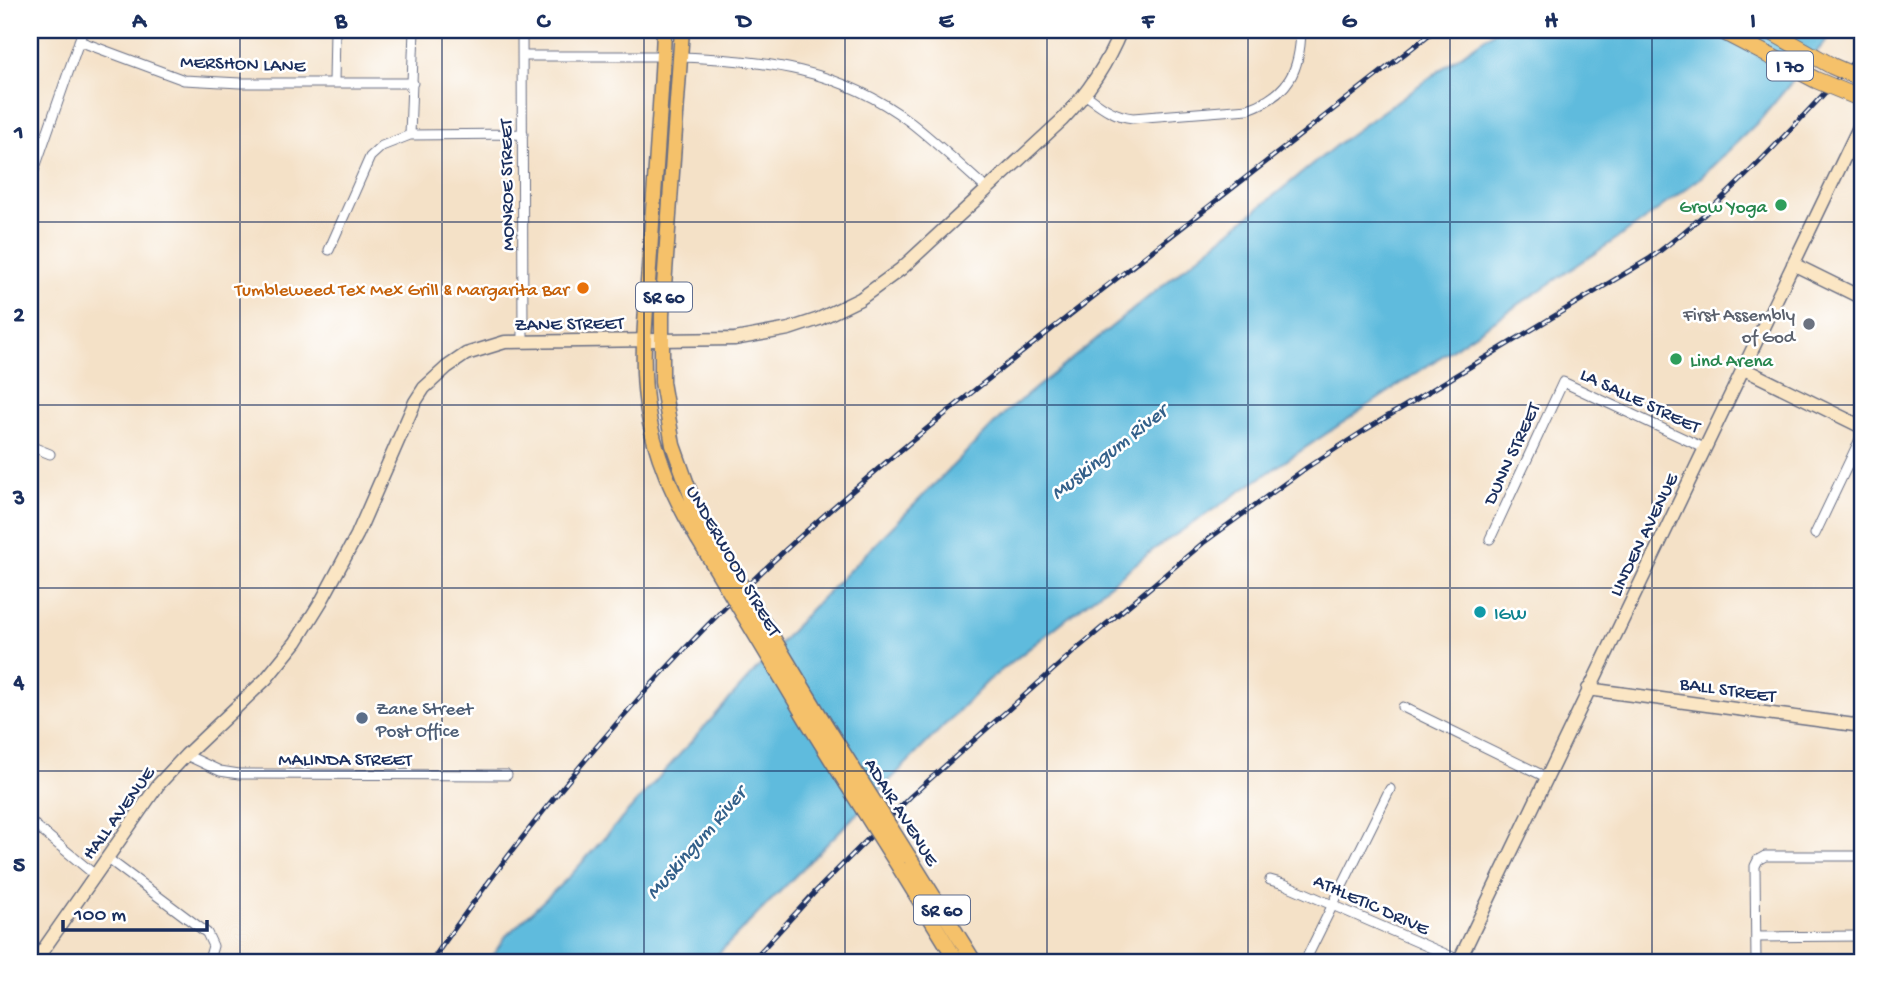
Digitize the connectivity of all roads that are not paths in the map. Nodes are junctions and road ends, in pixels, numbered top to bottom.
1 (83, 30) edge
2 (335, 30) edge
3 (414, 30) edge
4 (522, 30) edge
5 (664, 30) edge
6 (682, 30) edge
7 (1121, 30) edge
8 (1301, 30) edge
9 (1720, 30) edge
10 (1768, 30) edge
11 (79, 41) junction
12 (522, 56) junction
13 (663, 56) junction
14 (681, 57) junction
15 (1862, 79) edge
16 (334, 82) junction
17 (413, 83) junction
18 (1086, 94) junction
19 (1862, 99) edge
20 (1862, 121) edge
21 (523, 134) junction
22 (410, 135) junction
23 (30, 182) edge
24 (987, 189) junction
25 (329, 250) dead end
26 (1793, 264) junction
27 (1862, 298) edge
28 (645, 339) junction
29 (662, 339) junction
30 (523, 341) junction
31 (1742, 368) junction
32 (1563, 382) joint
33 (1862, 427) edge
34 (1862, 435) edge
35 (30, 446) edge
36 (1703, 448) junction
37 (50, 454) dead end
38 (1815, 534) dead end
39 (703, 535) junction
40 (1490, 539) dead end
41 (1588, 689) junction
42 (1403, 707) dead end
43 (814, 720) joint
44 (1862, 726) edge
45 (187, 755) junction
46 (507, 775) dead end
47 (1546, 777) junction
48 (1390, 789) dead end
49 (30, 821) edge
50 (1862, 856) edge
51 (107, 858) junction
52 (904, 862) junction
53 (95, 876) junction
54 (1270, 880) dead end
55 (1332, 906) junction
56 (1862, 936) edge
57 (1756, 937) junction
58 (1458, 962) edge
59 (34, 963) edge
60 (208, 963) edge
61 (958, 963) edge
62 (975, 963) edge
63 (1304, 963) edge
64 (1756, 963) edge

1 - 11 street
2 - 16 street
3 - 17 street
4 - 12 street, MONROE STREET
5 - 13 main road, UNDERWOOD STREET / SR 60
6 - 14 main road, UNDERWOOD STREET / SR 60
7 - 18 main road, ZANE STREET
8 - 18 street
9 - 19 highway, I 70, bridge
10 - 15 highway, I 70, bridge
11 - 16 street, MERSHON LANE
11 - 23 street
12 - 13 street
12 - 21 street, MONROE STREET
13 - 28 main road, UNDERWOOD STREET / SR 60
14 - 24 street
14 - 29 main road, UNDERWOOD STREET / SR 60
16 - 17 street, MERSHON LANE
17 - 22 street
18 - 24 main road, ZANE STREET
20 - 26 main road, LINDEN AVENUE
21 - 22 street
21 - 30 street, MONROE STREET
22 - 25 street
24 - 29 main road, ZANE STREET
26 - 27 main road
26 - 31 main road, LINDEN AVENUE
28 - 29 main road, ZANE STREET
28 - 30 main road, ZANE STREET
28 - 39 main road, UNDERWOOD STREET / SR 60
29 - 39 main road, UNDERWOOD STREET / SR 60
30 - 45 main road, ZANE STREET
31 - 33 main road
31 - 36 main road, LINDEN AVENUE
32 - 36 street, LA SALLE STREET
32 - 40 street, DUNN STREET
34 - 38 street
35 - 37 street
36 - 41 main road, LINDEN AVENUE
39 - 43 main road, UNDERWOOD STREET / SR 60, bridge
41 - 44 main road, BALL STREET
41 - 47 main road, LINDEN AVENUE
42 - 47 street
43 - 52 main road, ADAIR AVENUE / SR 60, bridge
45 - 46 street, MALINDA STREET
45 - 51 main road, HALL AVENUE
47 - 58 main road, LINDEN AVENUE
48 - 55 street
49 - 53 street
50 - 57 street
51 - 53 main road, HALL AVENUE
51 - 60 street
52 - 61 main road, ADAIR AVENUE / SR 60
52 - 62 main road, ADAIR AVENUE / SR 60
53 - 59 main road, HALL AVENUE
54 - 55 street, ATHLETIC DRIVE
55 - 58 street, ATHLETIC DRIVE
55 - 63 street
56 - 57 street
57 - 64 street

